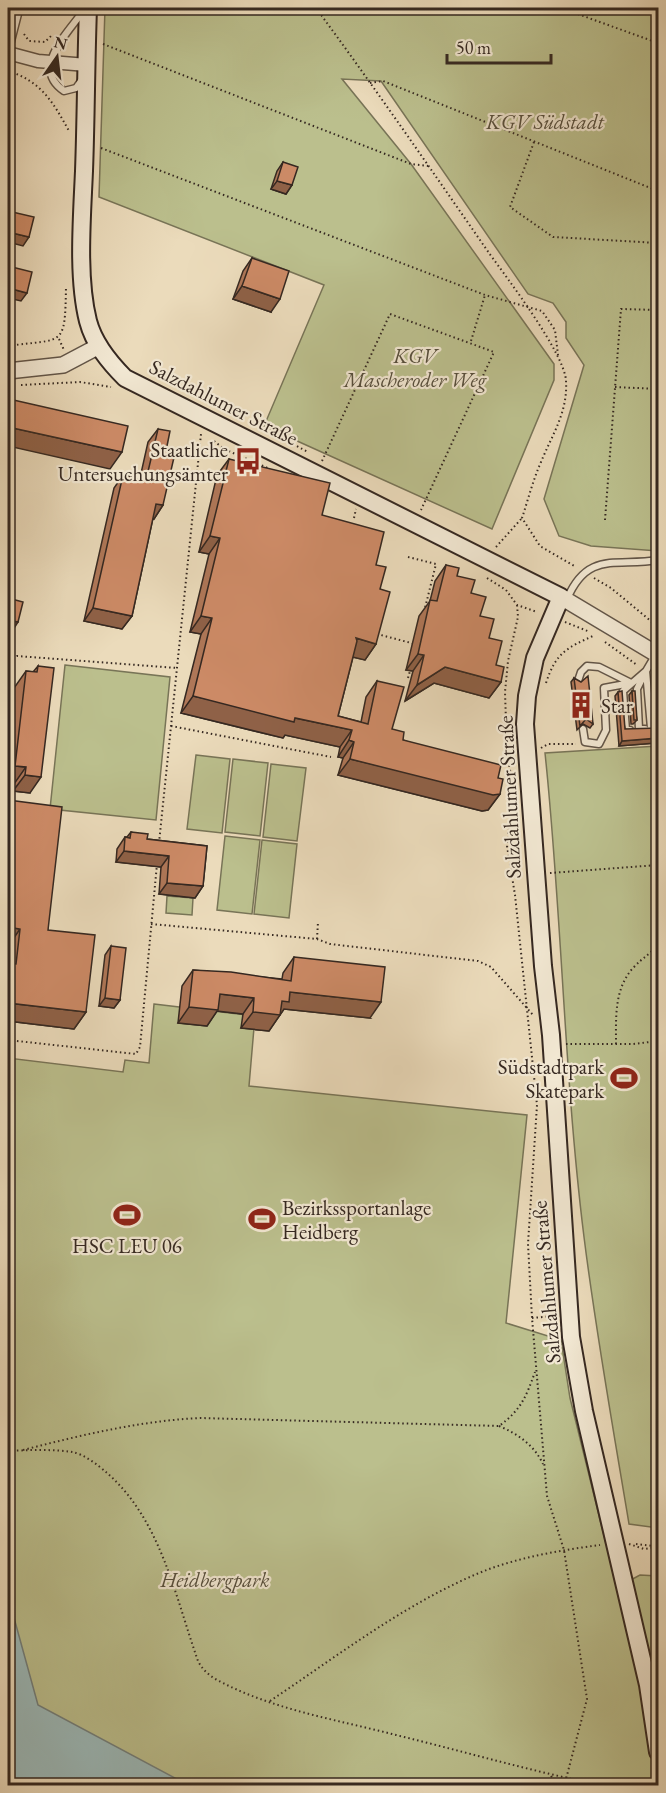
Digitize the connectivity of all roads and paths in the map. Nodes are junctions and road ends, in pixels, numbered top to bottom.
1 (87, 8) edge
2 (316, 8) edge
3 (561, 8) edge
4 (18, 14) dead end
5 (14, 30) junction
6 (53, 35) dead end
7 (98, 42) dead end
8 (658, 43) edge
9 (8, 53) edge
10 (50, 63) junction
11 (87, 69) junction
12 (8, 71) edge
13 (370, 83) junction
14 (70, 132) dead end
15 (534, 142) junction
16 (95, 145) dead end
17 (428, 166) junction
18 (658, 191) edge
19 (658, 243) edge
20 (485, 295) junction
21 (528, 309) junction
22 (658, 310) edge
23 (65, 317) dead end
24 (471, 342) junction
25 (8, 346) edge
26 (99, 346) junction
27 (558, 358) junction
28 (8, 371) edge
29 (95, 383) dead end
30 (15, 386) dead end
31 (615, 387) junction
32 (658, 389) edge
33 (196, 430) dead end
34 (201, 433) junction
35 (275, 471) edge
36 (317, 474) junction
37 (522, 518) junction
38 (604, 520) dead end
39 (417, 525) junction
40 (492, 550) dead end
41 (408, 557) dead end
42 (658, 560) edge
43 (585, 572) junction
44 (481, 574) dead end
45 (564, 599) junction
46 (517, 605) junction
47 (423, 616) dead end
48 (554, 617) junction
49 (658, 627) edge
50 (368, 632) edge
51 (418, 636) dead end
52 (604, 641) dead end
53 (418, 644) junction
54 (415, 651) dead end
55 (657, 654) edge
56 (8, 659) edge
57 (177, 668) junction
58 (410, 671) dead end
59 (646, 671) junction
60 (408, 678) dead end
61 (578, 681) edge
62 (631, 683) junction
63 (544, 691) dead end
64 (171, 726) junction
65 (655, 728) edge
66 (583, 729) edge
67 (639, 729) junction
68 (588, 744) junction
69 (536, 750) dead end
70 (331, 757) dead end
71 (658, 865) edge
72 (535, 875) junction
73 (318, 922) dead end
74 (151, 924) junction
75 (317, 939) junction
76 (658, 944) edge
77 (528, 1009) junction
78 (551, 1035) junction
79 (8, 1040) edge
80 (658, 1041) edge
81 (616, 1044) junction
82 (570, 1315) junction
83 (532, 1318) junction
84 (536, 1370) junction
85 (499, 1426) junction
86 (20, 1450) junction
87 (8, 1451) edge
88 (544, 1467) junction
89 (608, 1544) junction
90 (657, 1546) edge
91 (564, 1550) junction
92 (270, 1702) junction
93 (658, 1752) edge
94 (551, 1776) junction
95 (566, 1779) junction
96 (558, 1785) edge
97 (605, 1785) edge

1 - 10 lane
1 - 11 main road, Salzdahlumer Straße
2 - 13 path
3 - 8 path
4 - 5 lane
5 - 6 path
5 - 9 lane
7 - 17 path
9 - 10 street
10 - 11 street
10 - 11 lane
11 - 26 main road, Salzdahlumer Straße
12 - 14 path
13 - 15 path
13 - 17 path
15 - 18 path
15 - 19 path
16 - 20 path
17 - 21 path
20 - 21 path
20 - 24 path
21 - 27 path
21 - 27 path
22 - 31 path
23 - 25 path
24 - 36 path
24 - 39 path
26 - 28 street
26 - 36 main road, Salzdahlumer Straße
27 - 37 path
29 - 30 path
31 - 32 path
31 - 38 path
33 - 34 path
34 - 35 path
34 - 57 path
36 - 39 main road, Salzdahlumer Straße
37 - 40 path
37 - 43 path
39 - 45 main road, Salzdahlumer Straße
41 - 47 path
42 - 43 lane
43 - 45 lane
43 - 49 path
44 - 46 path
45 - 48 main road, Salzdahlumer Straße
45 - 55 street
46 - 48 path
46 - 77 path
48 - 63 path
48 - 72 main road, Salzdahlumer Straße
50 - 53 path
51 - 53 path
52 - 59 path
53 - 54 path
55 - 59 lane
56 - 57 path
57 - 64 path
58 - 60 path
59 - 62 lane
59 - 65 lane
59 - 67 lane
61 - 62 lane
62 - 67 lane
62 - 68 lane
64 - 70 path
64 - 74 path
65 - 67 lane
66 - 68 lane
68 - 69 path
71 - 72 path
72 - 78 main road, Salzdahlumer Straße
73 - 75 path
74 - 75 path
74 - 79 path
75 - 77 path
76 - 81 path
77 - 78 path
77 - 83 path
78 - 81 path
78 - 82 main road, Salzdahlumer Straße
80 - 81 path
82 - 83 path
82 - 89 main road, Salzdahlumer Straße
83 - 84 path
84 - 85 path
84 - 88 path
85 - 86 path
85 - 88 path
86 - 87 path
86 - 92 path
88 - 91 path
89 - 90 path
89 - 91 path
89 - 93 main road, Salzdahlumer Straße
91 - 92 path
91 - 95 path
92 - 94 path
94 - 95 path
94 - 96 path
95 - 97 path

